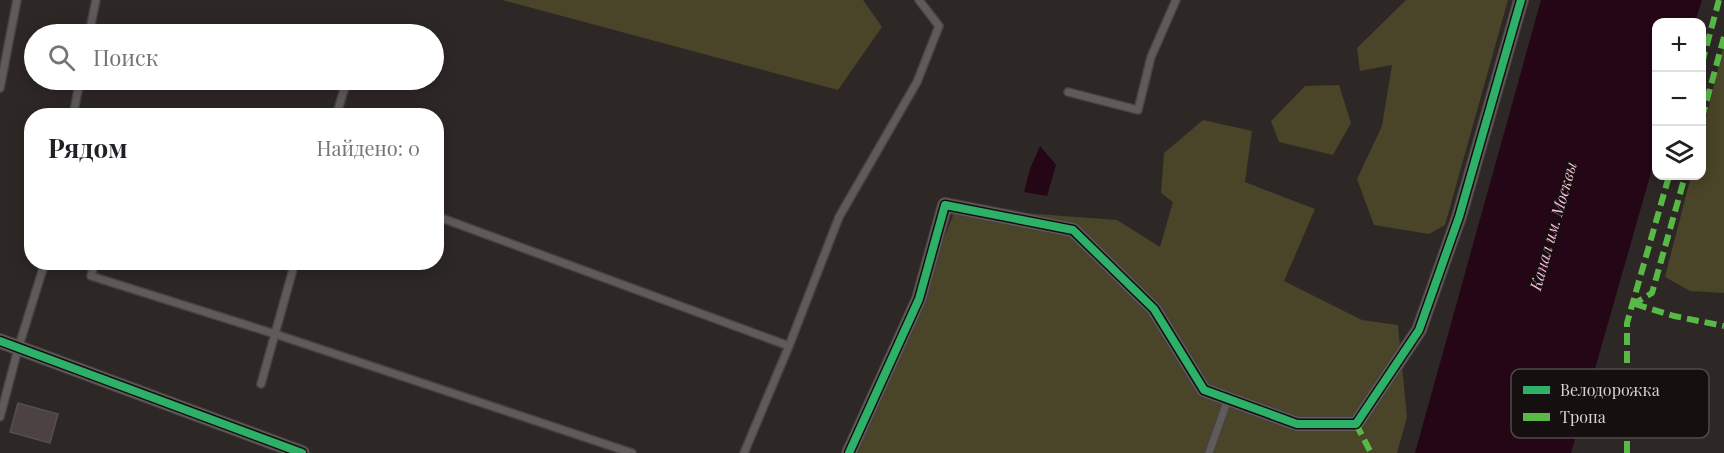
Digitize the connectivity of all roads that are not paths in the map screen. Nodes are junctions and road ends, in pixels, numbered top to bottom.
1 (17, 0) edge
2 (96, 0) edge
3 (919, 0) edge
4 (1176, 0) edge
5 (1521, 0) edge
6 (91, 24) edge
7 (0, 88) edge
8 (78, 90) edge
9 (344, 90) edge
10 (1068, 92) dead end
11 (75, 108) edge
12 (338, 108) edge
13 (444, 219) edge
14 (43, 270) edge
15 (92, 270) edge
16 (293, 270) edge
17 (275, 334) junction
18 (0, 341) edge
19 (789, 346) junction
20 (18, 349) junction
21 (261, 384) dead end
22 (1228, 399) junction
23 (0, 417) edge
24 (302, 453) edge
25 (632, 453) edge
26 (744, 453) edge
27 (849, 453) edge
28 (1209, 453) edge

1 - 7 lane
2 - 6 lane
3 - 19 lane
4 - 10 lane
5 - 22 street
8 - 11 lane
9 - 12 lane
13 - 19 lane
14 - 20 lane
15 - 17 lane
16 - 17 lane
17 - 21 lane
17 - 25 lane
18 - 20 street
19 - 26 lane
20 - 23 lane
20 - 24 street
22 - 27 street
22 - 28 lane

